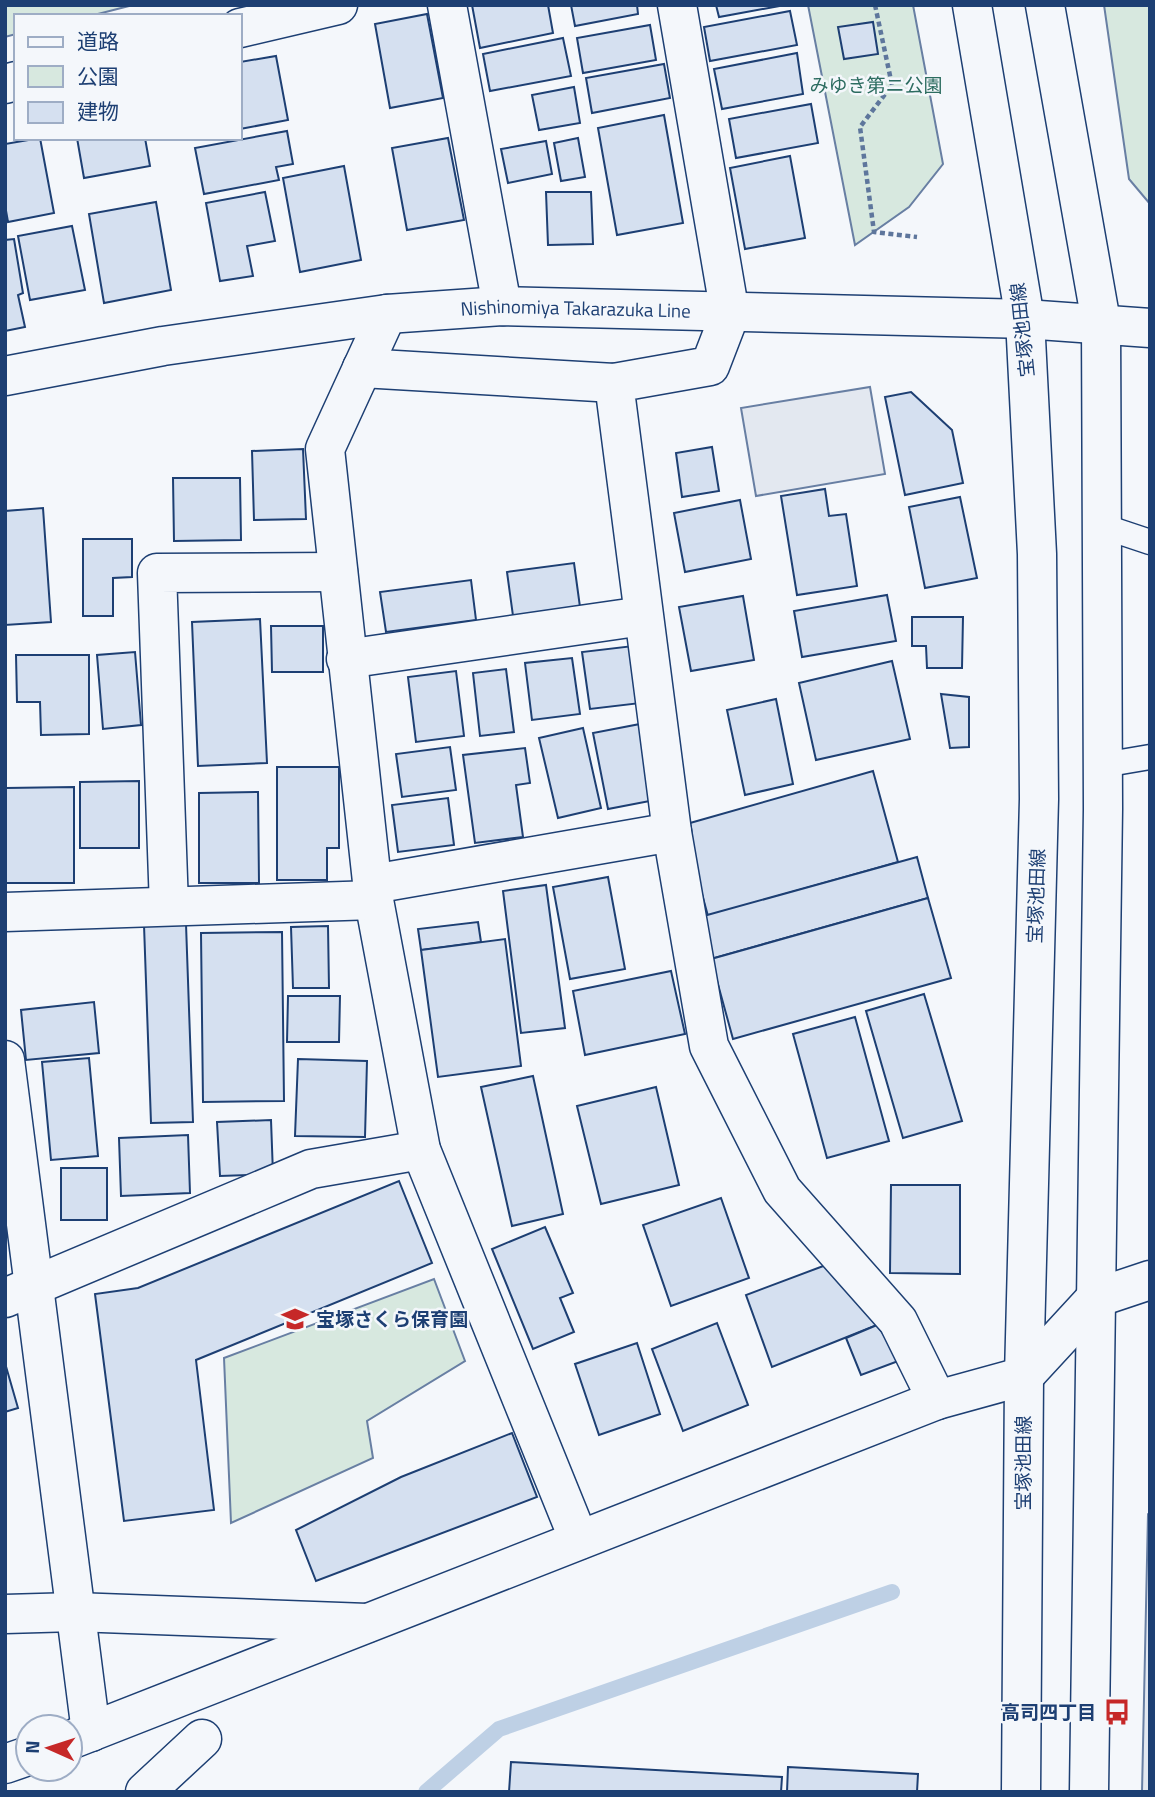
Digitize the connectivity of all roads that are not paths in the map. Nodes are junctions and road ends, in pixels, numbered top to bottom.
1 (338, 5) edge
2 (447, 5) edge
3 (677, 5) edge
4 (972, 5) edge
5 (1045, 5) edge
6 (242, 29) edge
7 (502, 306) junction
8 (387, 314) junction
9 (730, 314) junction
10 (1025, 319) junction
11 (1101, 322) junction
12 (1150, 328) edge
13 (362, 368) junction
14 (5, 376) edge
15 (614, 383) junction
16 (1102, 526) junction
17 (1150, 542) edge
18 (338, 572) junction
19 (643, 616) junction
20 (346, 659) junction
21 (1150, 757) edge
22 (1103, 765) junction
23 (672, 832) junction
24 (374, 892) junction
25 (169, 906) junction
26 (5, 912) edge
27 (5, 1060) edge
28 (421, 1150) junction
29 (1150, 1280) edge
30 (19, 1292) edge
31 (1096, 1298) junction
32 (1024, 1376) junction
33 (937, 1400) junction
34 (579, 1540) junction
35 (75, 1612) junction
36 (5, 1614) edge
37 (367, 1623) junction
38 (79, 1713) edge
39 (84, 1734) edge
40 (202, 1739) dead end
41 (145, 1792) edge
42 (1021, 1792) edge
43 (1089, 1792) edge

1 - 6 street
2 - 7 street
3 - 9 street
4 - 10 street, 宝塚池田線
5 - 11 street
7 - 8 street, Nishinomiya Takarazuka Line
7 - 9 street, Nishinomiya Takarazuka Line
8 - 13 street
8 - 14 street, Nishinomiya Takarazuka Line
9 - 10 street, Nishinomiya Takarazuka Line
9 - 15 street
10 - 11 street, Nishinomiya Takarazuka Line
10 - 32 street, 宝塚池田線
11 - 12 street, Nishinomiya Takarazuka Line
11 - 16 street
13 - 15 street
13 - 18 street
15 - 19 street
16 - 17 lane
16 - 22 street
18 - 20 street
18 - 25 street
19 - 20 street
19 - 23 street
20 - 24 street
21 - 22 lane
22 - 31 street
23 - 24 street
23 - 33 street
24 - 25 street
24 - 28 street
25 - 26 street
27 - 30 street
28 - 30 street
28 - 34 street
29 - 31 street
30 - 35 street
31 - 32 street
31 - 43 street
32 - 33 street
32 - 42 street, 宝塚池田線
33 - 34 street
34 - 37 street
35 - 36 street
35 - 37 street
35 - 38 street
37 - 39 street
40 - 41 street

